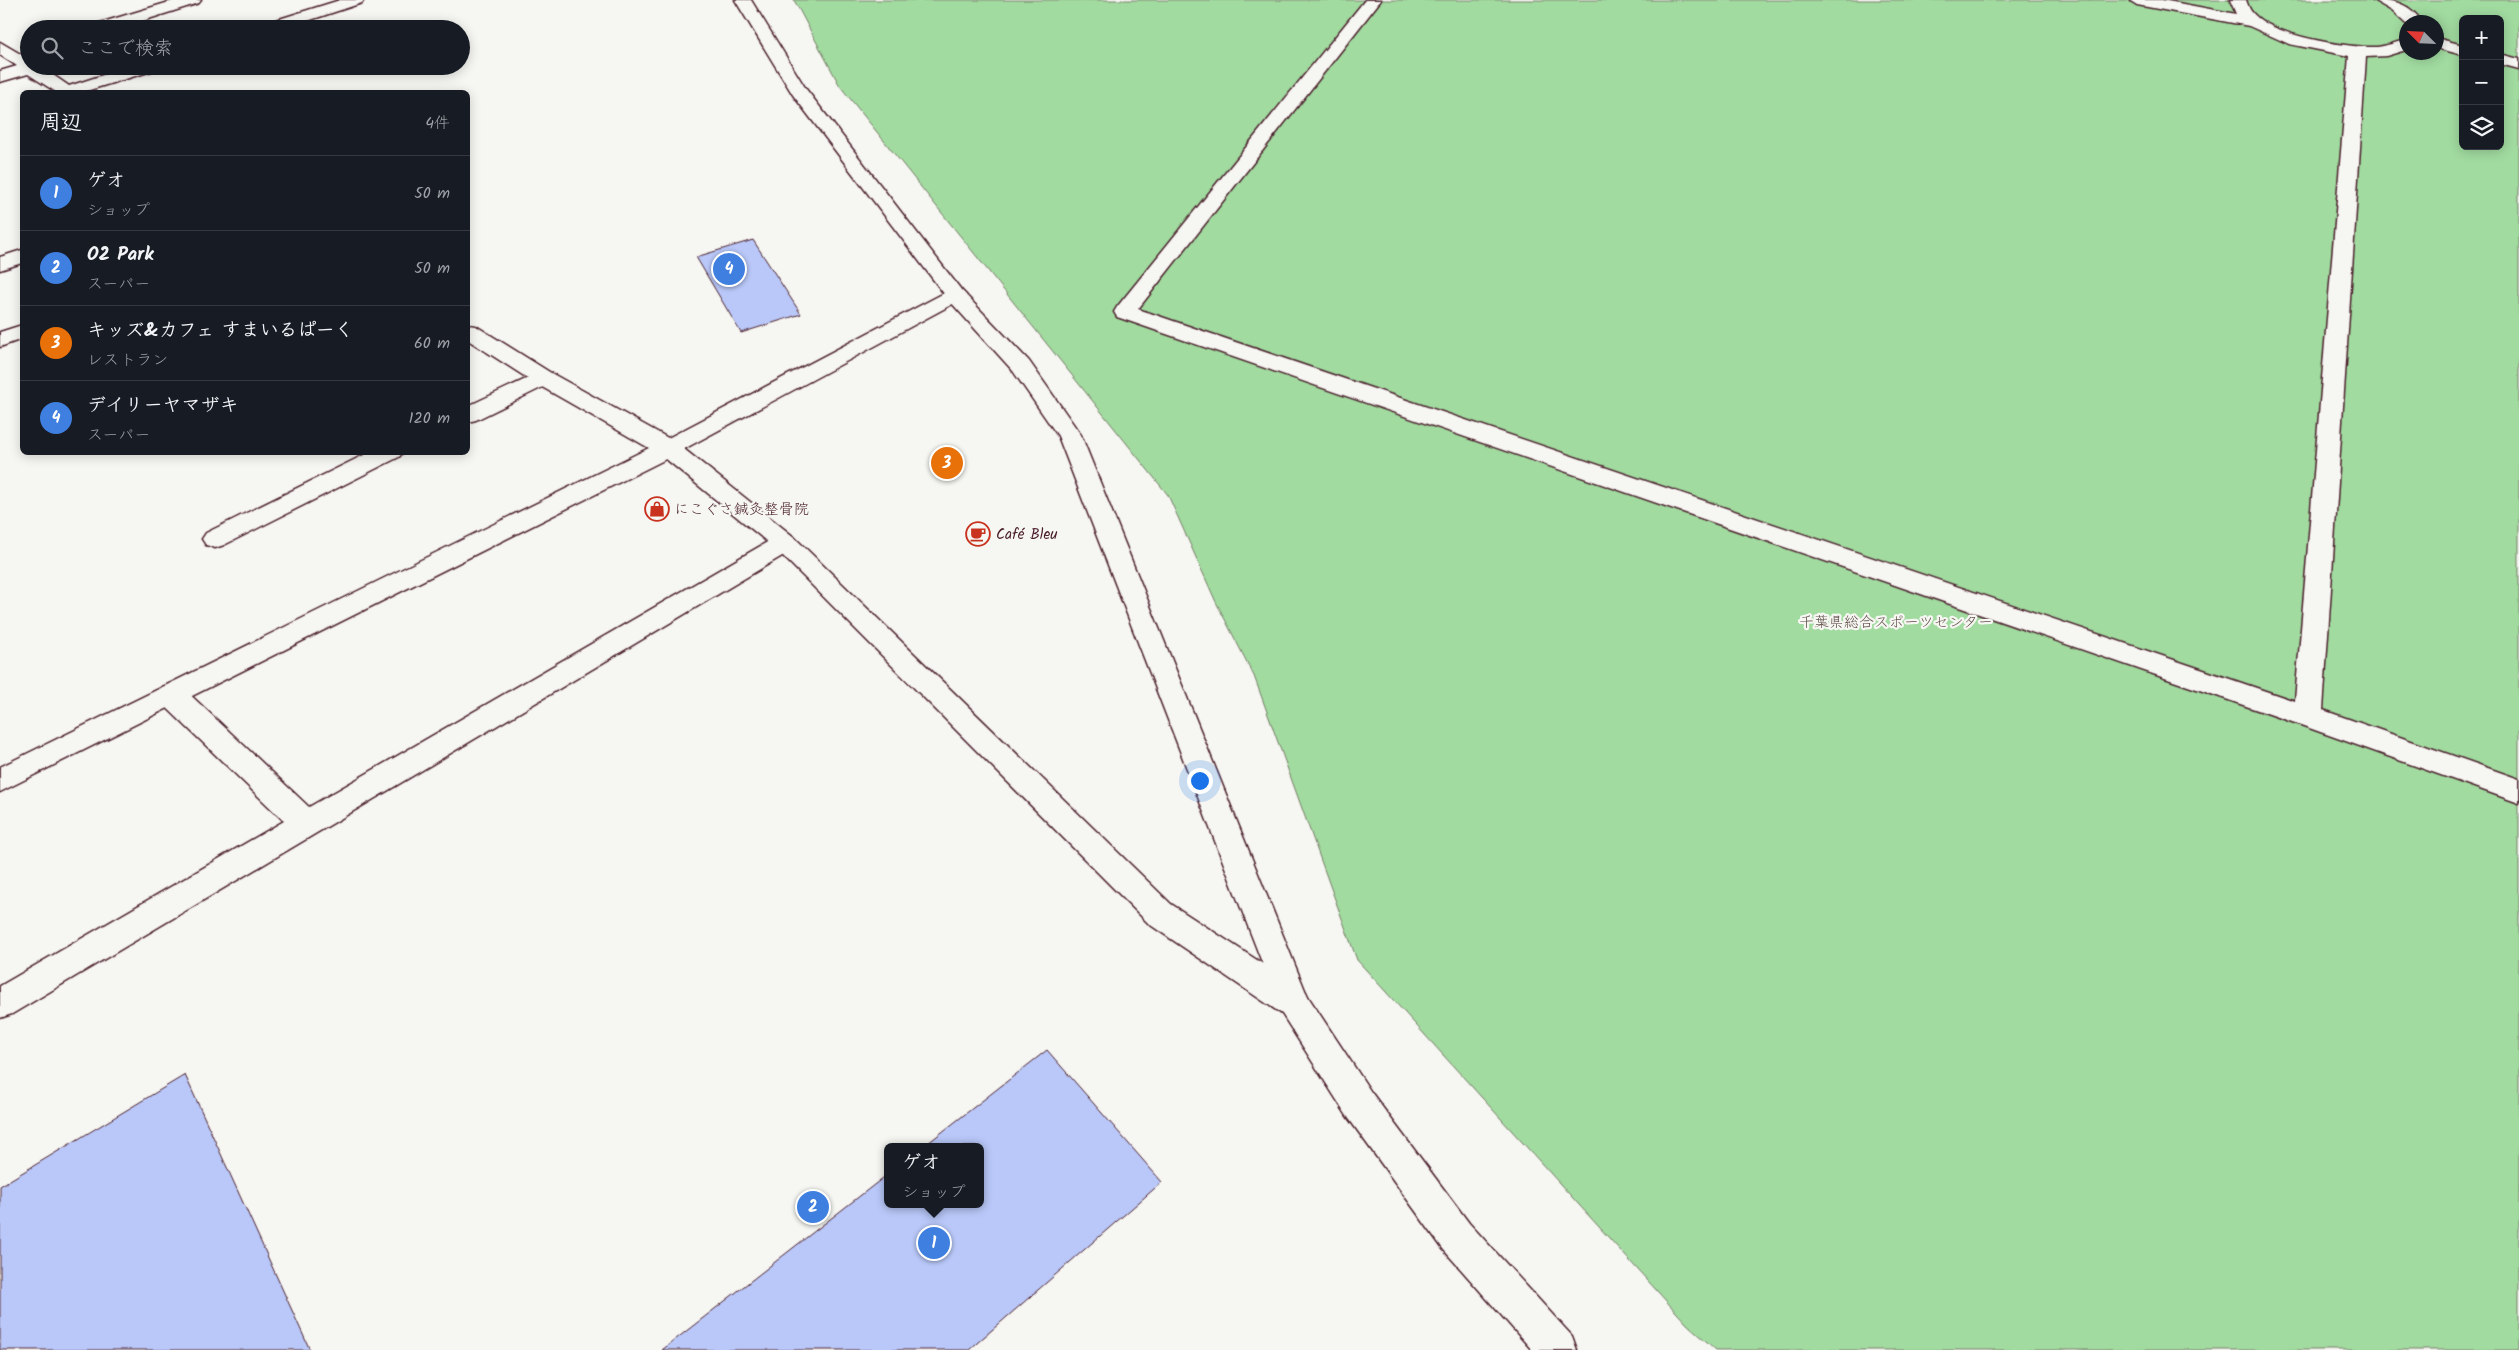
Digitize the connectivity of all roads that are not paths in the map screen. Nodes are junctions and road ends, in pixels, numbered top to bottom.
1 (192, 0) edge
2 (356, 0) edge
3 (743, 0) edge
4 (1373, 0) edge
5 (2137, 0) edge
6 (2238, 0) edge
7 (2380, 0) edge
8 (2406, 15) edge
9 (129, 20) edge
10 (294, 20) edge
11 (2257, 23) junction
12 (2444, 45) edge
13 (2399, 48) edge
14 (2459, 49) edge
15 (2358, 52) junction
16 (18, 55) edge
17 (2504, 60) edge
18 (2519, 64) edge
19 (44, 75) edge
20 (121, 75) edge
21 (0, 77) edge
22 (64, 90) edge
23 (73, 90) edge
24 (20, 257) edge
25 (0, 264) edge
26 (955, 294) junction
27 (470, 332) edge
28 (20, 333) edge
29 (0, 340) edge
30 (544, 378) junction
31 (470, 414) edge
32 (668, 448) junction
33 (385, 455) edge
34 (215, 539) dead end
35 (786, 543) junction
36 (172, 695) junction
37 (2308, 716) junction
38 (0, 780) edge
39 (2519, 791) edge
40 (307, 824) junction
41 (0, 1003) edge
42 (1294, 1003) junction
43 (1558, 1350) edge

1 - 9 street
2 - 10 street
3 - 26 street
4 - 37 street
5 - 11 street
6 - 11 street
7 - 8 street
11 - 15 street
12 - 14 street
13 - 15 street
15 - 37 street
16 - 21 street
17 - 18 street
19 - 22 street
20 - 23 street
24 - 25 street
26 - 32 street
26 - 42 street
27 - 30 street
28 - 29 street
30 - 31 street
30 - 32 street
32 - 35 street
32 - 36 street
33 - 34 street
35 - 40 street
35 - 42 street
36 - 38 street
36 - 40 street
37 - 39 street
40 - 41 street
42 - 43 street

